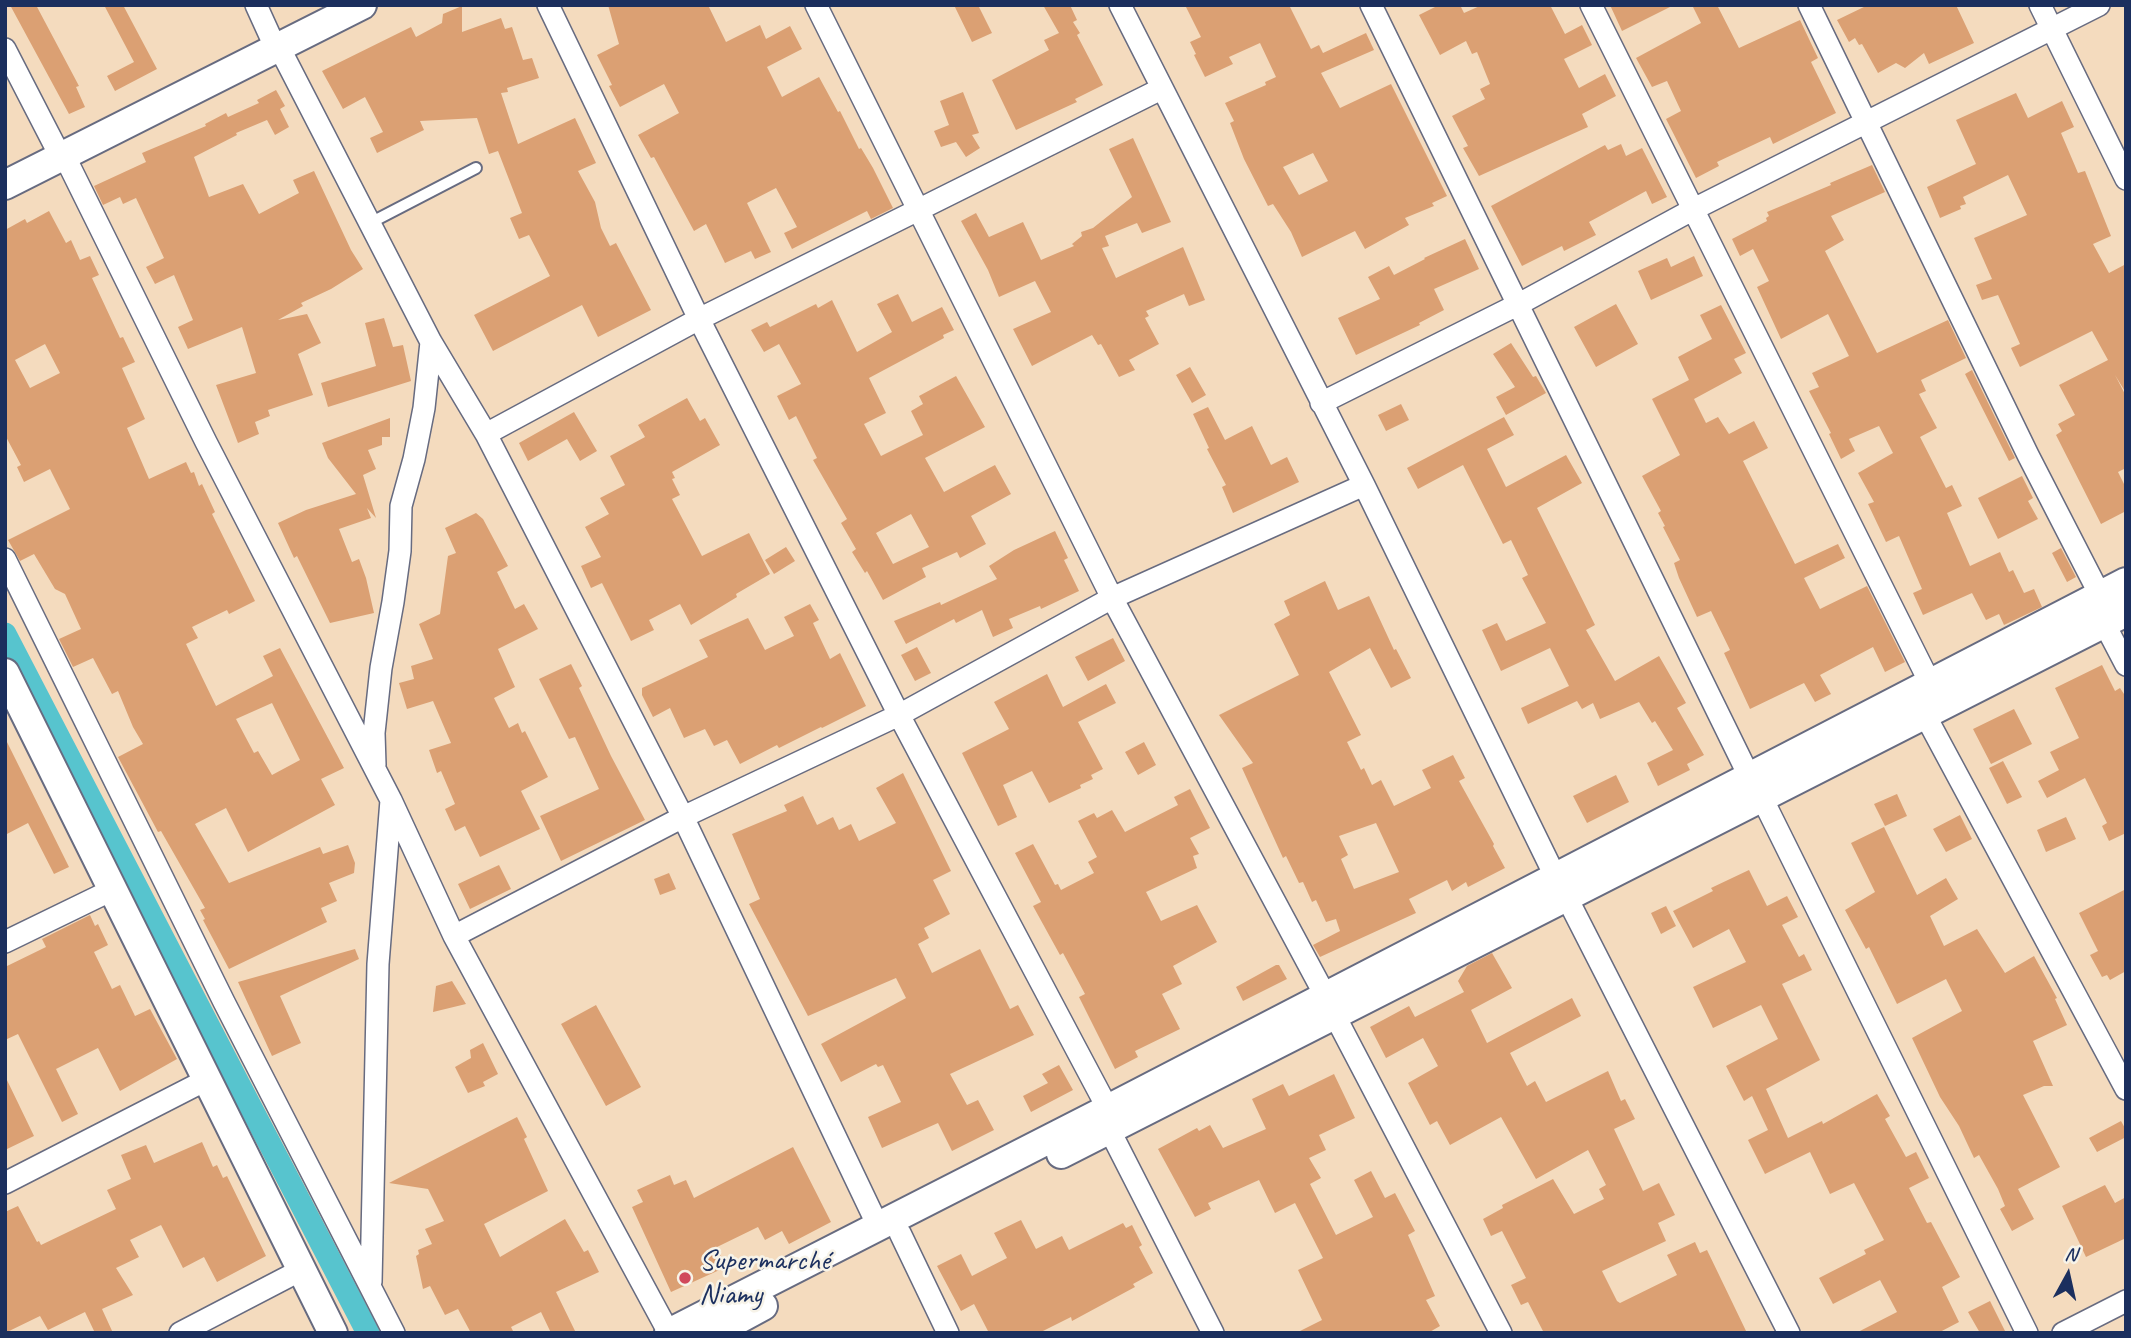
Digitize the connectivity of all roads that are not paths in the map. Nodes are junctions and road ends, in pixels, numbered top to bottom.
1 (256, 5) edge
2 (334, 5) edge
3 (362, 5) edge
4 (548, 5) edge
5 (816, 5) edge
6 (1120, 5) edge
7 (1371, 5) edge
8 (1591, 5) edge
9 (1809, 5) edge
10 (2040, 5) edge
11 (2099, 5) edge
12 (2052, 29) junction
13 (275, 42) junction
14 (5, 49) edge
15 (1161, 89) junction
16 (1866, 122) junction
17 (60, 151) junction
18 (476, 168) dead end
19 (5, 174) edge
20 (2126, 179) edge
21 (5, 185) edge
22 (918, 208) junction
23 (1692, 210) junction
24 (370, 223) junction
25 (1519, 304) junction
26 (699, 319) junction
27 (431, 342) junction
28 (1321, 403) junction
29 (486, 434) junction
30 (1364, 485) junction
31 (5, 559) edge
32 (2126, 582) edge
33 (2100, 595) junction
34 (1112, 598) junction
35 (2115, 617) edge
36 (2126, 665) edge
37 (7, 682) edge
38 (1930, 683) junction
39 (899, 715) junction
40 (1925, 715) junction
41 (376, 771) junction
42 (1755, 787) junction
43 (391, 800) junction
44 (683, 817) junction
45 (1561, 887) junction
46 (114, 888) junction
47 (454, 936) junction
48 (5, 942) edge
49 (1331, 1006) junction
50 (208, 1079) junction
51 (2126, 1089) edge
52 (1109, 1120) junction
53 (5, 1183) edge
54 (889, 1230) junction
55 (303, 1269) junction
56 (371, 1284) junction
57 (2126, 1301) edge
58 (180, 1333) edge
59 (333, 1333) edge
60 (394, 1333) edge
61 (669, 1333) edge
62 (713, 1333) edge
63 (948, 1333) edge
64 (1213, 1333) edge
65 (1501, 1333) edge
66 (1789, 1333) edge
67 (2027, 1333) edge
68 (2063, 1333) edge

1 - 13 street
2 - 13 street
3 - 13 street
4 - 26 street
5 - 22 street
6 - 15 street
7 - 25 street
8 - 23 street
9 - 16 street
10 - 12 street
11 - 12 street
12 - 16 street
12 - 20 street
13 - 17 street
13 - 24 street
14 - 17 street
15 - 22 street
15 - 28 street
16 - 23 street
16 - 33 street
17 - 19 street
17 - 21 street
17 - 41 street
18 - 24 lane
22 - 26 street
22 - 34 street
23 - 25 street
23 - 38 street
24 - 27 street
25 - 28 street
25 - 42 street
26 - 29 street
26 - 39 street
27 - 29 street
27 - 41 street
28 - 30 street
29 - 44 street
30 - 34 street
30 - 45 street
31 - 56 street
32 - 33 street
33 - 38 street
34 - 39 street
34 - 49 street
35 - 36 street
35 - 40 street
37 - 46 street
38 - 42 street
39 - 44 street
39 - 52 street
40 - 42 street
40 - 51 street
41 - 43 street
42 - 45 street
42 - 67 street
43 - 47 street
43 - 56 street
44 - 47 street
44 - 54 street
45 - 49 street
45 - 66 street
46 - 48 street
46 - 50 street
47 - 61 street
49 - 52 street
49 - 65 street
50 - 53 street
50 - 55 street
52 - 54 street
52 - 64 street
54 - 61 street
54 - 62 street
54 - 63 street
55 - 58 street
55 - 59 street
56 - 60 street
57 - 68 street

